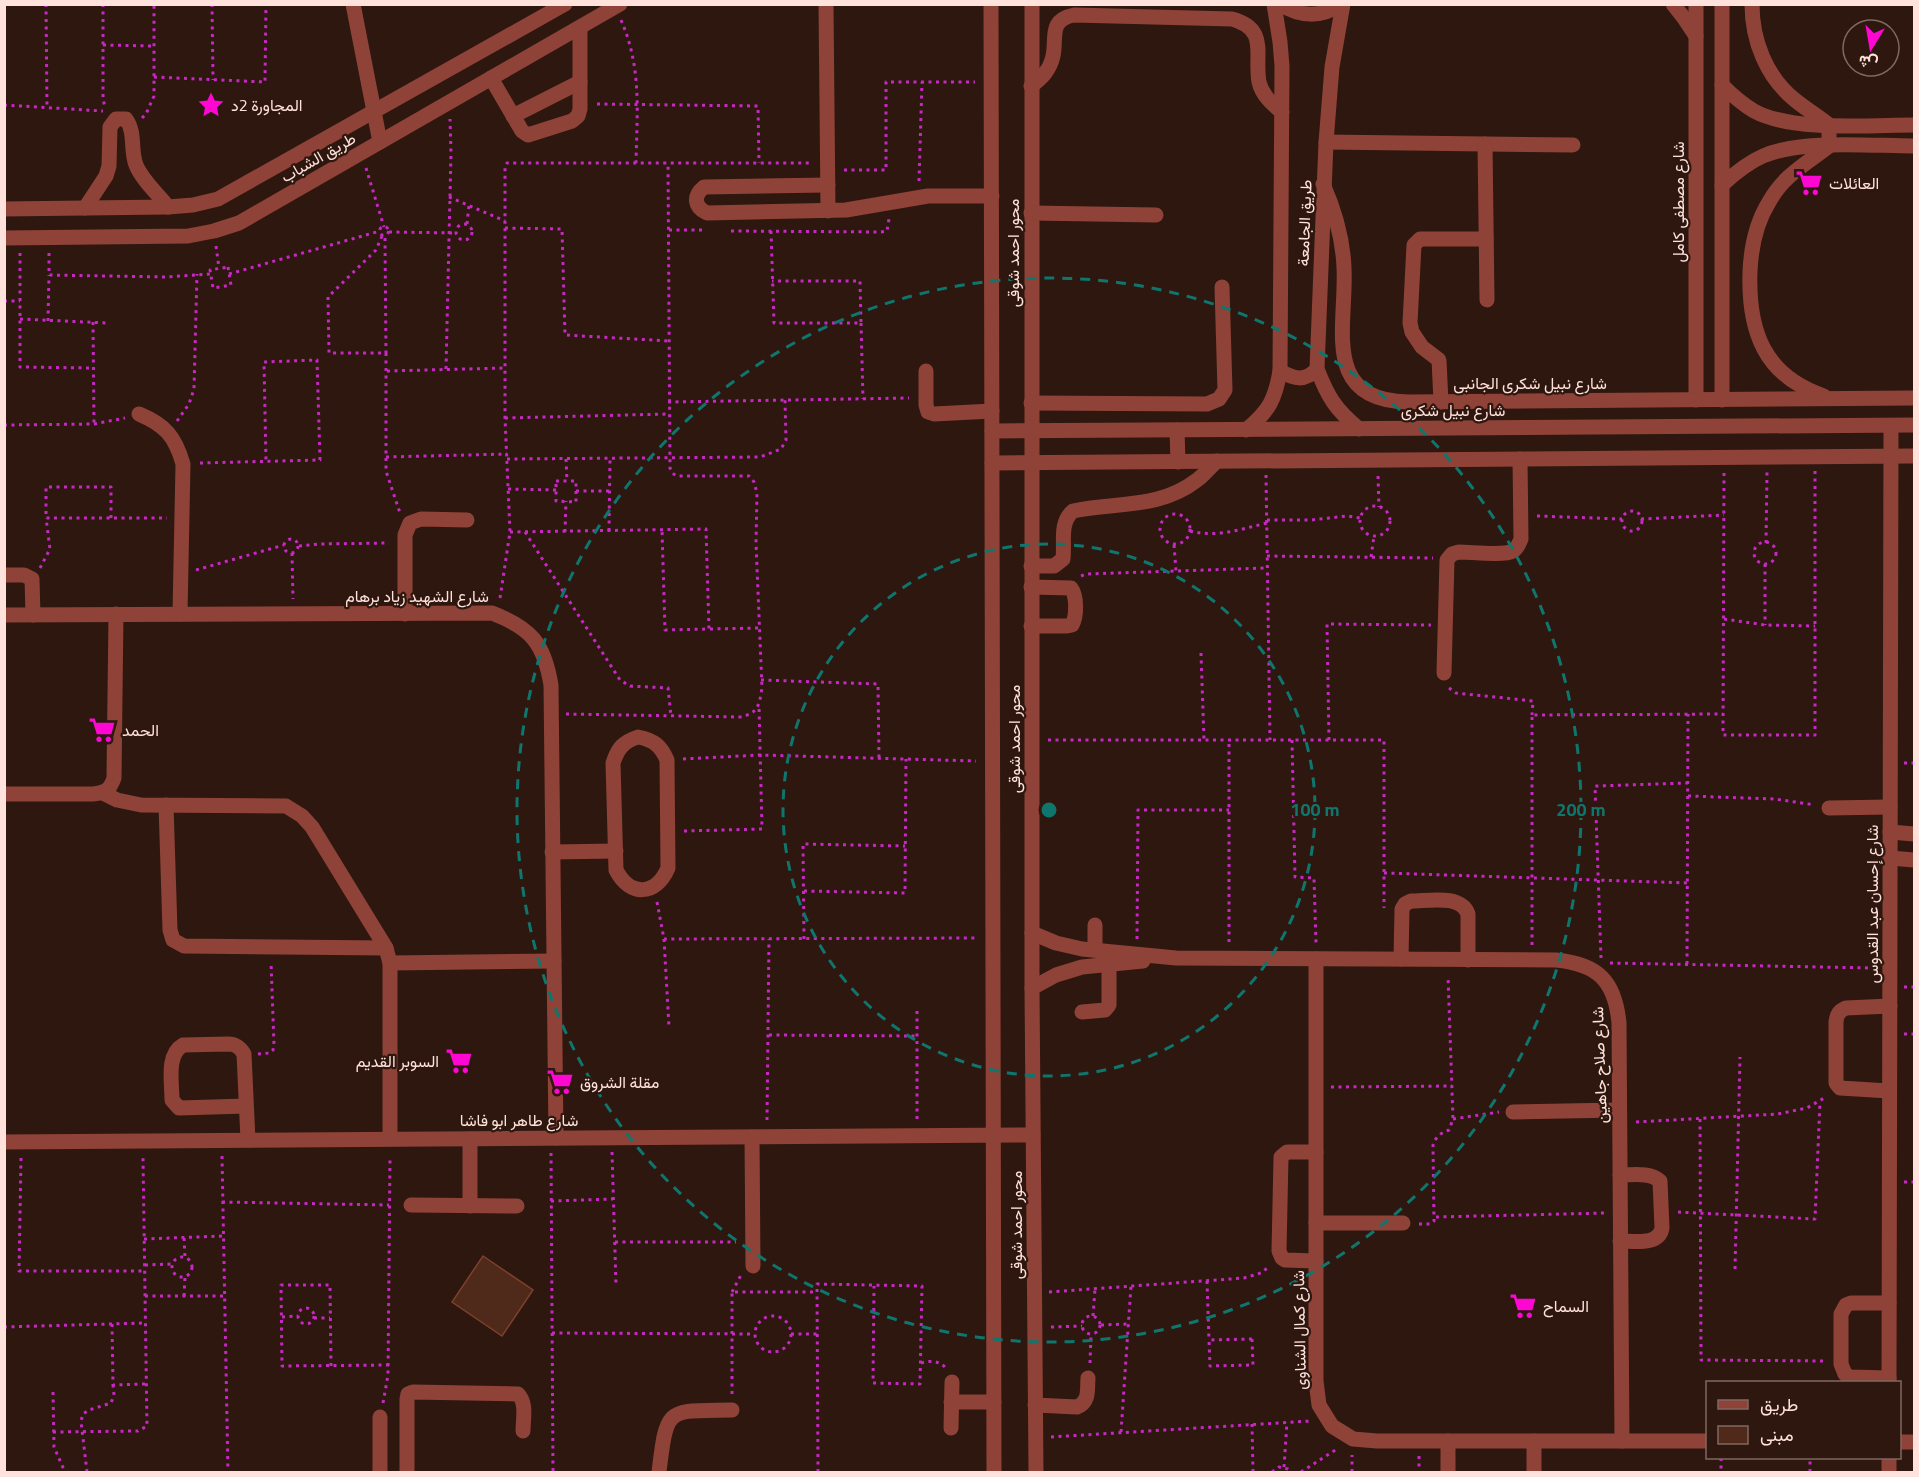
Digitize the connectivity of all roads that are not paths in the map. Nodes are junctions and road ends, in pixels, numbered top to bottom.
1 (353, 4) edge
2 (564, 4) edge
3 (826, 4) edge
4 (991, 4) edge
5 (1032, 4) edge
6 (1274, 4) edge
7 (1280, 4) edge
8 (1342, 4) edge
9 (1673, 4) edge
10 (1696, 4) edge
11 (1722, 4) edge
12 (1752, 4) edge
13 (618, 6) edge
14 (580, 27) junction
15 (1696, 37) junction
16 (491, 78) junction
17 (580, 82) junction
18 (1722, 85) junction
19 (1031, 86) junction
20 (374, 112) junction
21 (1282, 112) junction
22 (513, 116) junction
23 (1914, 117) edge
24 (1829, 125) junction
25 (1907, 125) edge
26 (380, 142) junction
27 (1326, 142) junction
28 (1485, 144) junction
29 (1573, 145) dead end
30 (1829, 146) junction
31 (1914, 146) edge
32 (828, 172) junction
33 (1323, 184) junction
34 (1722, 185) junction
35 (992, 196) junction
36 (168, 207) junction
37 (84, 208) junction
38 (4, 209) edge
39 (828, 211) junction
40 (1031, 213) junction
41 (1156, 215) dead end
42 (12, 238) edge
43 (1486, 239) junction
44 (1722, 268) junction
45 (1696, 269) junction
46 (1222, 287) dead end
47 (1487, 300) dead end
48 (1317, 369) junction
49 (926, 371) dead end
50 (1280, 371) junction
51 (1914, 398) edge
52 (1832, 399) junction
53 (1696, 400) junction
54 (1722, 400) junction
55 (1592, 401) junction
56 (1441, 402) junction
57 (1031, 403) junction
58 (992, 411) junction
59 (139, 414) road end
60 (1914, 425) edge
61 (1891, 426) junction
62 (1592, 428) junction
63 (1359, 429) junction
64 (1177, 430) junction
65 (1246, 430) junction
66 (992, 431) junction
67 (1031, 431) junction
68 (1891, 456) junction
69 (1914, 456) edge
70 (1520, 459) junction
71 (1217, 461) junction
72 (1178, 462) junction
73 (992, 463) junction
74 (1031, 463) junction
75 (466, 520) dead end
76 (1031, 566) junction
77 (4, 575) edge
78 (1031, 587) junction
79 (116, 614) junction
80 (180, 614) junction
81 (405, 614) junction
82 (4, 615) edge
83 (33, 615) junction
84 (1031, 626) junction
85 (1444, 673) road end
86 (103, 793) junction
87 (4, 794) edge
88 (166, 805) junction
89 (1890, 807) junction
90 (1829, 808) road end
91 (1890, 832) junction
92 (1914, 834) edge
93 (616, 851) junction
94 (552, 852) junction
95 (1890, 858) junction
96 (1914, 860) edge
97 (1095, 925) dead end
98 (1032, 933) junction
99 (386, 948) junction
100 (1095, 950) junction
101 (1176, 958) junction
102 (1316, 959) junction
103 (1401, 959) junction
104 (554, 960) junction
105 (1468, 960) junction
106 (390, 963) junction
107 (1109, 964) junction
108 (1032, 988) junction
109 (1890, 1006) junction
110 (1082, 1012) dead end
111 (1890, 1091) junction
112 (246, 1106) junction
113 (1513, 1112) road end
114 (1619, 1116) junction
115 (994, 1135) junction
116 (1033, 1135) junction
117 (759, 1137) junction
118 (553, 1138) junction
119 (390, 1139) junction
120 (470, 1139) junction
121 (248, 1140) junction
122 (4, 1142) edge
123 (1316, 1152) junction
124 (1620, 1175) junction
125 (411, 1205) road end
126 (470, 1206) junction
127 (517, 1206) dead end
128 (1316, 1223) junction
129 (1403, 1224) road end
130 (1620, 1241) junction
131 (1316, 1261) junction
132 (753, 1266) dead end
133 (1889, 1303) junction
134 (1088, 1378) road end
135 (1889, 1380) edge
136 (952, 1382) road end
137 (951, 1402) junction
138 (994, 1402) junction
139 (1035, 1405) junction
140 (732, 1410) road end
141 (380, 1417) road end
142 (951, 1428) dead end
143 (523, 1431) dead end
144 (1448, 1441) junction
145 (1534, 1441) junction
146 (1622, 1441) junction
147 (1706, 1441) edge
148 (380, 1473) edge
149 (406, 1473) edge
150 (659, 1473) edge
151 (994, 1473) edge
152 (1036, 1473) edge
153 (1448, 1473) edge
154 (1534, 1473) edge

1 - 20 street
2 - 20 street, طريق الشباب
3 - 32 street
4 - 35 street, محور احمد شوقى
5 - 19 street, محور احمد شوقى
6 - 21 street, طريق الجامعة
7 - 8 street
8 - 27 street, طريق الجامعة
9 - 15 street
10 - 15 street, شارع مصطفى كامل
11 - 18 street
12 - 24 street
13 - 14 street, طريق الشباب
14 - 16 street, طريق الشباب
14 - 17 street
15 - 45 street, شارع مصطفى كامل
16 - 22 street
16 - 26 street, طريق الشباب
17 - 22 street
17 - 22 street
18 - 24 street
18 - 34 street
19 - 21 street
19 - 40 street, محور احمد شوقى
20 - 26 street
20 - 36 street, طريق الشباب
21 - 50 street, طريق الجامعة
23 - 25 street
24 - 25 street
24 - 30 street
26 - 42 street, طريق الشباب
27 - 28 street
27 - 33 street, طريق الجامعة
28 - 29 street
28 - 43 street
30 - 31 street
30 - 34 street
30 - 52 street
32 - 39 street
32 - 39 street
33 - 48 street, طريق الجامعة
33 - 56 street, شارع نبيل شكرى الجانبى
34 - 44 street
35 - 39 street
35 - 58 street, محور احمد شوقى
36 - 37 street, طريق الشباب
36 - 37 street
37 - 38 street, طريق الشباب
40 - 41 street
40 - 57 street, محور احمد شوقى
43 - 47 street
43 - 56 street
44 - 45 street
44 - 54 street
45 - 53 street, شارع مصطفى كامل
46 - 57 street
48 - 50 street
48 - 63 street, طريق الجامعة
49 - 58 street
50 - 65 street, طريق الجامعة
51 - 52 street, شارع نبيل شكرى الجانبى
52 - 54 street, شارع نبيل شكرى الجانبى
53 - 54 street, شارع نبيل شكرى الجانبى
53 - 55 street, شارع نبيل شكرى الجانبى
55 - 56 street, شارع نبيل شكرى الجانبى
55 - 62 street
57 - 67 street, محور احمد شوقى
58 - 66 street, محور احمد شوقى
59 - 80 street
60 - 61 street, شارع نبيل شكرى
61 - 62 street, شارع نبيل شكرى
61 - 68 street, شارع إحسان عبد القدوس
62 - 63 street, شارع نبيل شكرى
63 - 65 street, شارع نبيل شكرى
64 - 65 street, شارع نبيل شكرى
64 - 67 street, شارع نبيل شكرى
64 - 72 street
66 - 67 street, شارع نبيل شكرى
66 - 73 street, محور احمد شوقى
67 - 74 street, محور احمد شوقى
68 - 69 street
68 - 70 street
68 - 89 street, شارع إحسان عبد القدوس
70 - 71 street
70 - 85 street
71 - 72 street
71 - 76 street
72 - 74 street
73 - 74 street
73 - 115 street, محور احمد شوقى
74 - 76 street, محور احمد شوقى
75 - 81 street
76 - 78 street, محور احمد شوقى
77 - 83 street
78 - 84 street, محور احمد شوقى
78 - 84 street
79 - 80 street, شارع الشهيد زياد برهام
79 - 83 street, شارع الشهيد زياد برهام
79 - 86 street
80 - 81 street, شارع الشهيد زياد برهام
81 - 94 street, شارع الشهيد زياد برهام
82 - 83 street, شارع الشهيد زياد برهام
84 - 98 street, محور احمد شوقى
86 - 87 street
86 - 88 street
88 - 99 street
88 - 99 street
89 - 90 street
89 - 91 street, شارع إحسان عبد القدوس
91 - 92 street
91 - 95 street, شارع إحسان عبد القدوس
93 - 93 street
93 - 94 street
94 - 104 street, شارع الشهيد زياد برهام
95 - 96 street
95 - 109 street, شارع إحسان عبد القدوس
97 - 100 street
98 - 100 street, شارع صلاح جاهين
98 - 108 street, محور احمد شوقى
99 - 106 street
100 - 101 street, شارع صلاح جاهين
101 - 102 street, شارع صلاح جاهين
101 - 107 street, شارع صلاح جاهين
102 - 103 street, شارع صلاح جاهين
102 - 123 street, شارع كمال الشناوى
103 - 105 street, شارع صلاح جاهين
103 - 105 street
104 - 106 street
104 - 118 street, شارع الشهيد زياد برهام
105 - 114 street, شارع صلاح جاهين
106 - 119 street
107 - 108 street, شارع صلاح جاهين
107 - 110 street
108 - 116 street, محور احمد شوقى
109 - 111 street, شارع إحسان عبد القدوس
109 - 111 street
111 - 133 street, شارع إحسان عبد القدوس
112 - 112 street
112 - 121 street
113 - 114 street
114 - 124 street, شارع صلاح جاهين
115 - 116 street, شارع طاهر ابو فاشا
115 - 117 street, شارع طاهر ابو فاشا
115 - 138 street, محور احمد شوقى
116 - 139 street, محور احمد شوقى
117 - 118 street, شارع طاهر ابو فاشا
117 - 132 street
118 - 120 street, شارع طاهر ابو فاشا
119 - 120 street, شارع طاهر ابو فاشا
119 - 121 street, شارع طاهر ابو فاشا
120 - 126 street
121 - 122 street, شارع طاهر ابو فاشا
123 - 128 street, شارع كمال الشناوى
123 - 131 street
124 - 130 street, شارع صلاح جاهين
124 - 130 street
125 - 126 street
126 - 127 street
128 - 129 street
128 - 131 street, شارع كمال الشناوى
130 - 146 street, شارع صلاح جاهين
131 - 144 street, شارع كمال الشناوى
133 - 135 street, شارع إحسان عبد القدوس
133 - 135 street
134 - 139 street
136 - 137 street
137 - 138 street
137 - 142 street
138 - 151 street, محور احمد شوقى
139 - 152 street, محور احمد شوقى
140 - 150 street
141 - 148 street
143 - 149 street
144 - 145 street
144 - 153 street
145 - 146 street
145 - 154 street
146 - 147 street

